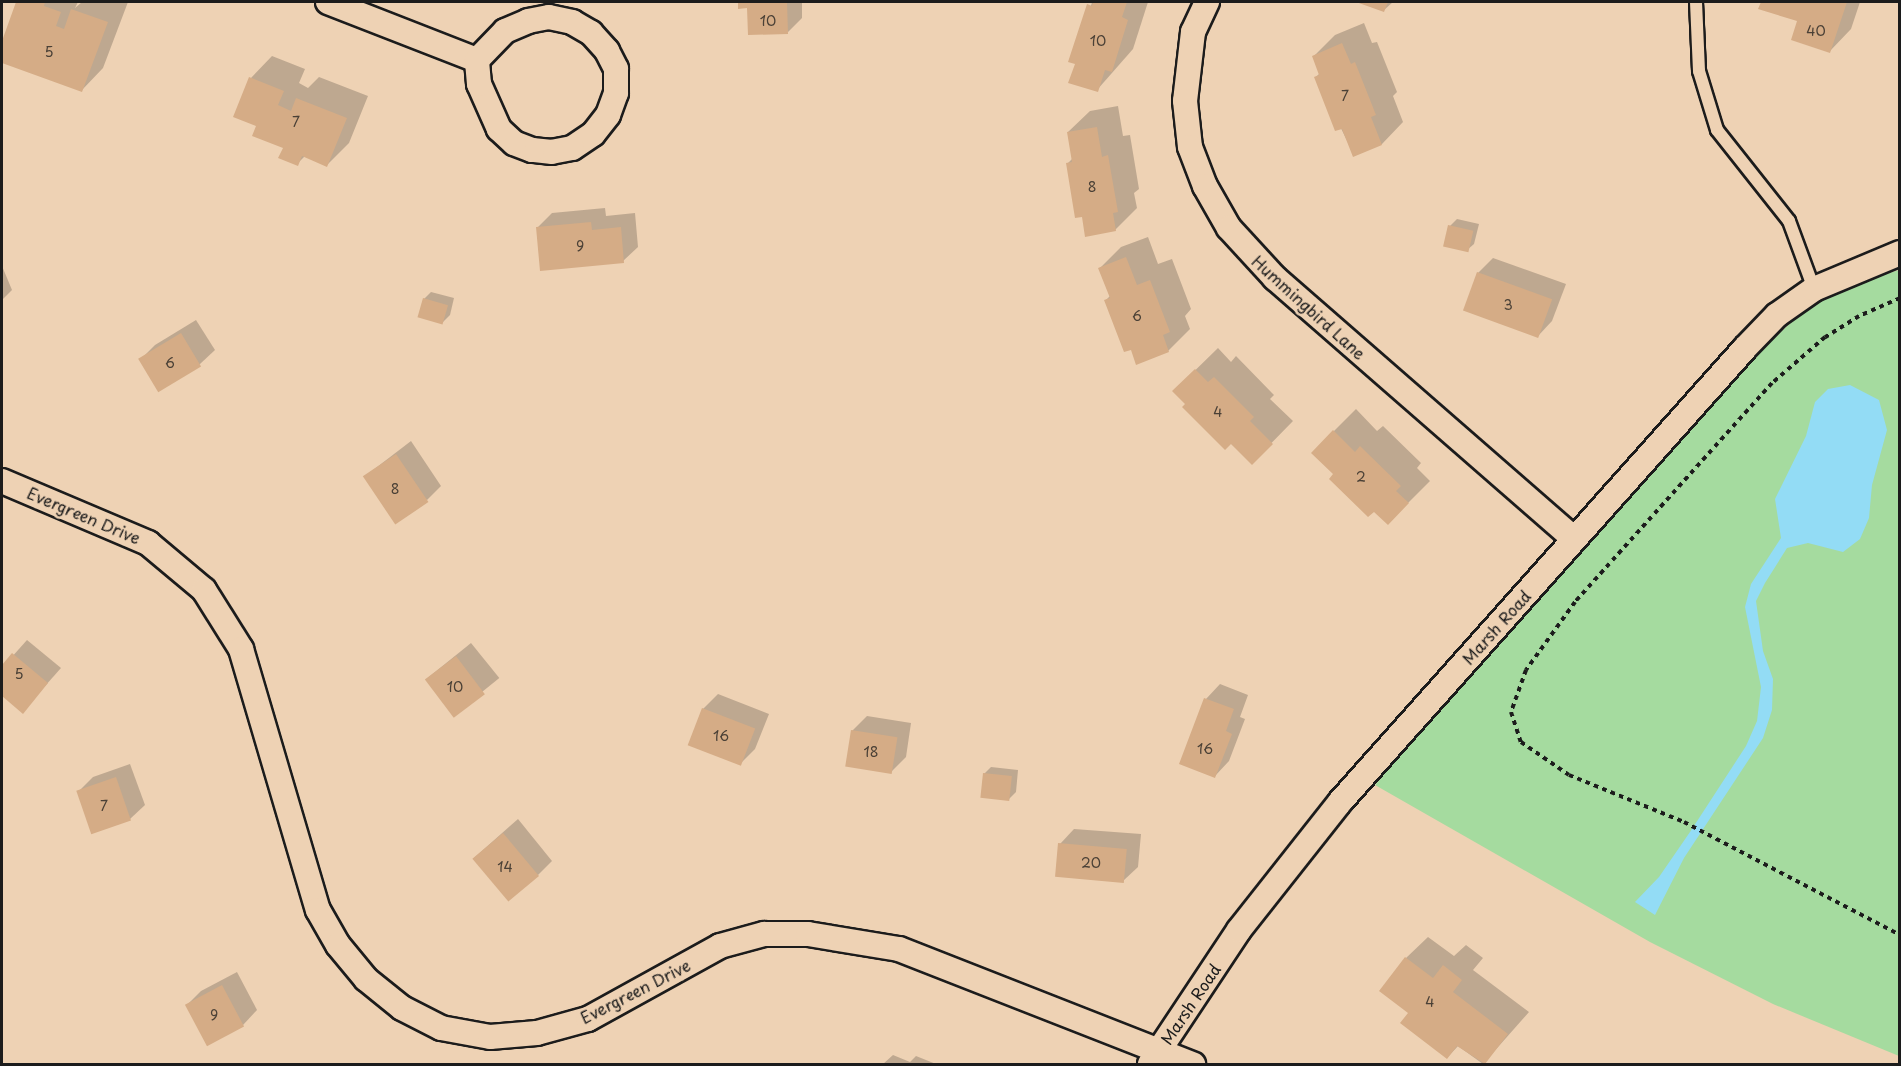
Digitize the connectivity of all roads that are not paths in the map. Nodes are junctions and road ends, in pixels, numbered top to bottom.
1 (328, 2) edge
2 (1207, 2) edge
3 (1696, 2) edge
4 (477, 60) junction
5 (1899, 253) edge
6 (1814, 289) junction
7 (2, 481) edge
8 (1574, 539) junction
9 (1154, 1058) edge
10 (1193, 1065) edge

1 - 4 street
2 - 8 street, Hummingbird Lane
3 - 6 lane
4 - 4 street
5 - 6 street, Marsh Road
6 - 8 street, Marsh Road
7 - 9 street, Evergreen Drive
8 - 9 street, Marsh Road
9 - 10 street, Evergreen Drive

